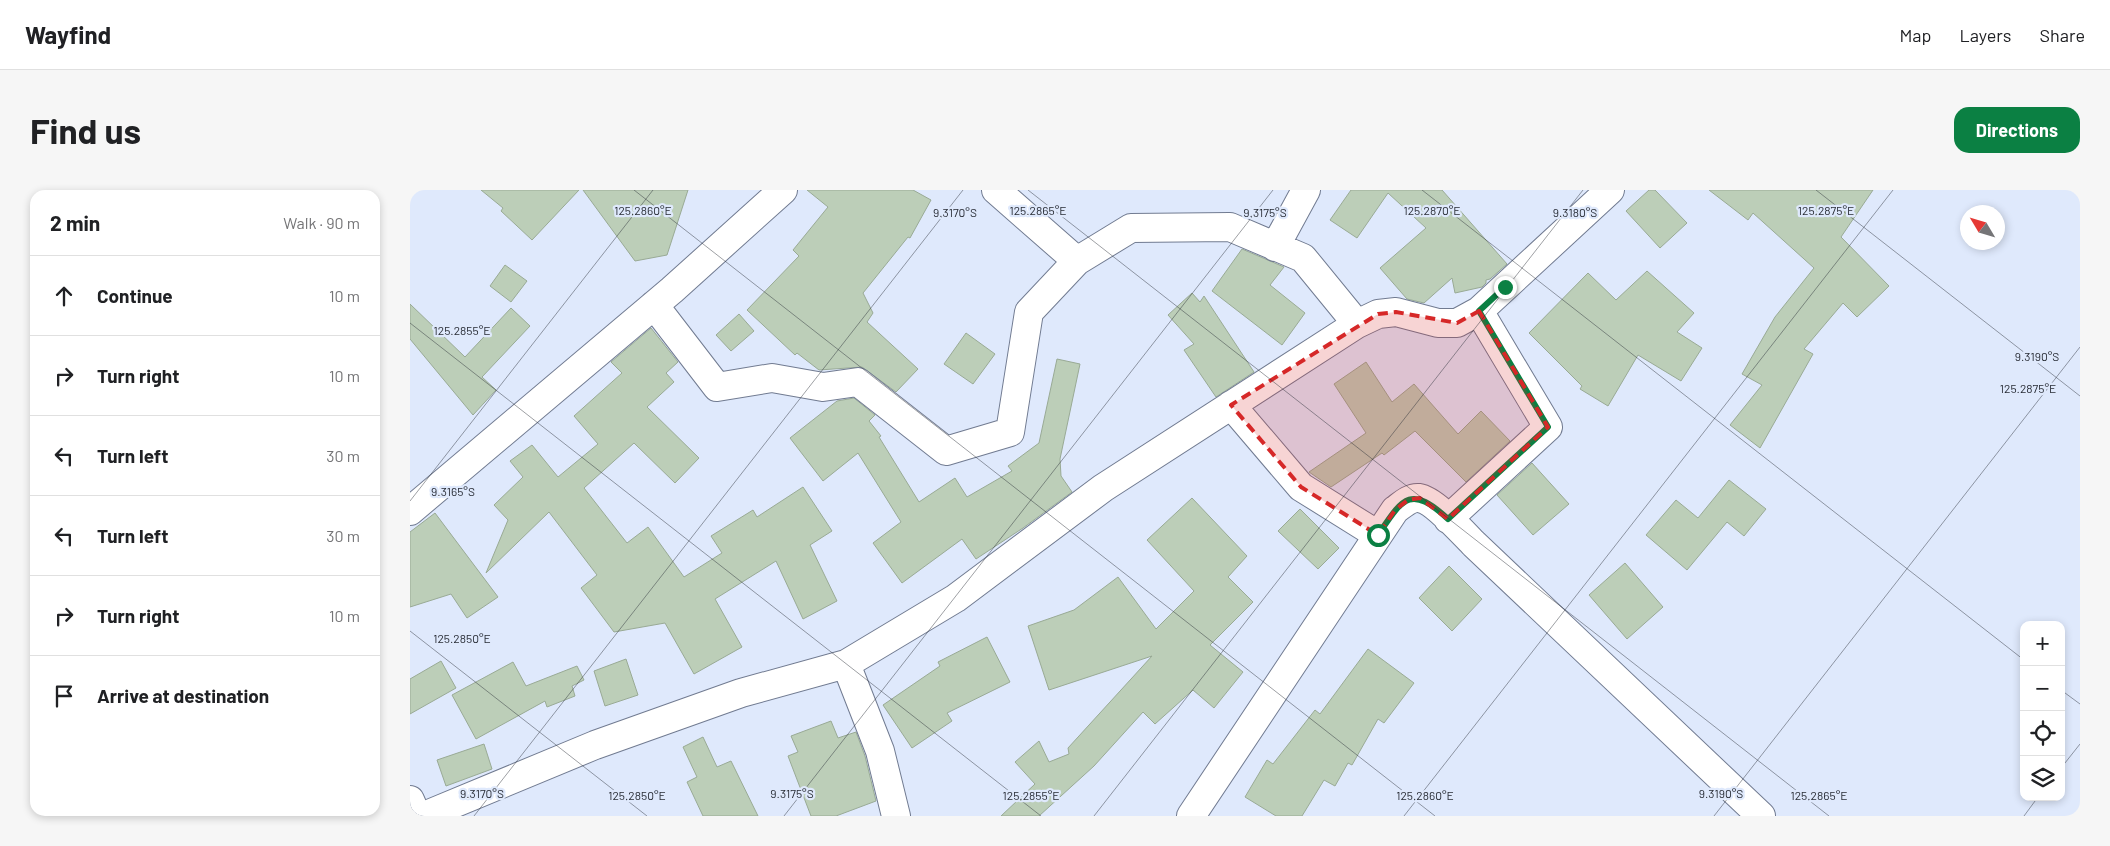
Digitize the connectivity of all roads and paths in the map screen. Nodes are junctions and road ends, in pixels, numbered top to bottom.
1 (783, 190) edge
2 (996, 190) edge
3 (1306, 190) edge
4 (1610, 190) edge
5 (1275, 247) junction
6 (1078, 261) junction
7 (654, 305) junction
8 (1479, 311) junction
9 (1358, 324) junction
10 (1231, 404) junction
11 (410, 511) edge
12 (1448, 519) junction
13 (1378, 535) junction
14 (846, 664) junction
15 (410, 800) edge
16 (417, 816) edge
17 (424, 816) edge
18 (896, 816) edge
19 (1191, 816) edge
20 (1761, 816) edge

1 - 7 street
2 - 6 street
3 - 5 street
4 - 8 street
5 - 6 street
5 - 9 street
6 - 7 street
7 - 11 street
8 - 9 street
8 - 12 street
9 - 10 street
10 - 13 street
10 - 14 street
12 - 13 street
12 - 20 street
13 - 19 street
14 - 17 street
14 - 18 street
15 - 16 street

